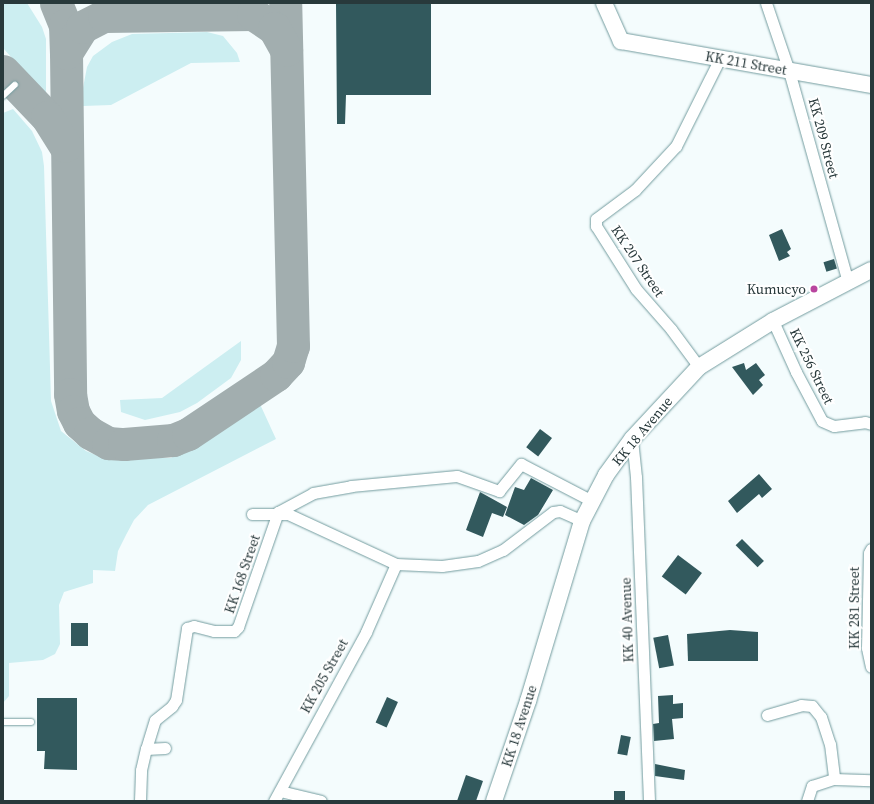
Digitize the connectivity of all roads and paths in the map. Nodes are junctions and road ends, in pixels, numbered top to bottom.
1 (604, 3) edge
2 (764, 4) edge
3 (720, 58) junction
4 (790, 70) junction
5 (15, 85) dead end
6 (871, 85) edge
7 (3, 96) edge
8 (871, 270) edge
9 (848, 283) junction
10 (773, 321) junction
11 (699, 368) junction
12 (871, 424) edge
13 (632, 439) junction
14 (592, 501) junction
15 (278, 512) junction
16 (252, 514) dead end
17 (582, 521) junction
18 (871, 548) edge
19 (396, 564) junction
20 (869, 649) edge
21 (871, 667) edge
22 (767, 715) dead end
23 (3, 722) edge
24 (32, 722) dead end
25 (165, 748) dead end
26 (146, 749) junction
27 (834, 779) junction
28 (871, 780) edge
29 (280, 791) junction
30 (140, 801) edge
31 (274, 801) edge
32 (321, 801) edge
33 (494, 801) edge
34 (649, 801) edge
35 (807, 801) edge

1 - 3 main road, KK 211 Street
2 - 4 street, KK 209 Street
3 - 4 main road, KK 211 Street
3 - 11 street, KK 207 Street
4 - 6 main road, KK 211 Street
4 - 9 street, KK 209 Street
5 - 7 lane
8 - 9 main road, KK 18 Avenue
9 - 10 main road, KK 18 Avenue
10 - 11 main road, KK 18 Avenue
10 - 12 street, KK 256 Street
11 - 13 main road, KK 18 Avenue
13 - 14 main road, KK 18 Avenue
13 - 34 street, KK 40 Avenue
14 - 15 street
14 - 17 main road, KK 18 Avenue
15 - 16 street
15 - 19 street
15 - 26 street, KK 168 Street
17 - 19 street
17 - 33 main road, KK 18 Avenue
18 - 20 street, KK 281 Street
19 - 29 street, KK 205 Street
20 - 21 street, KK 281 Street
22 - 27 street
23 - 24 lane
25 - 26 street
26 - 30 street
27 - 28 street
27 - 35 street
29 - 31 street, KK 205 Street
29 - 32 street

